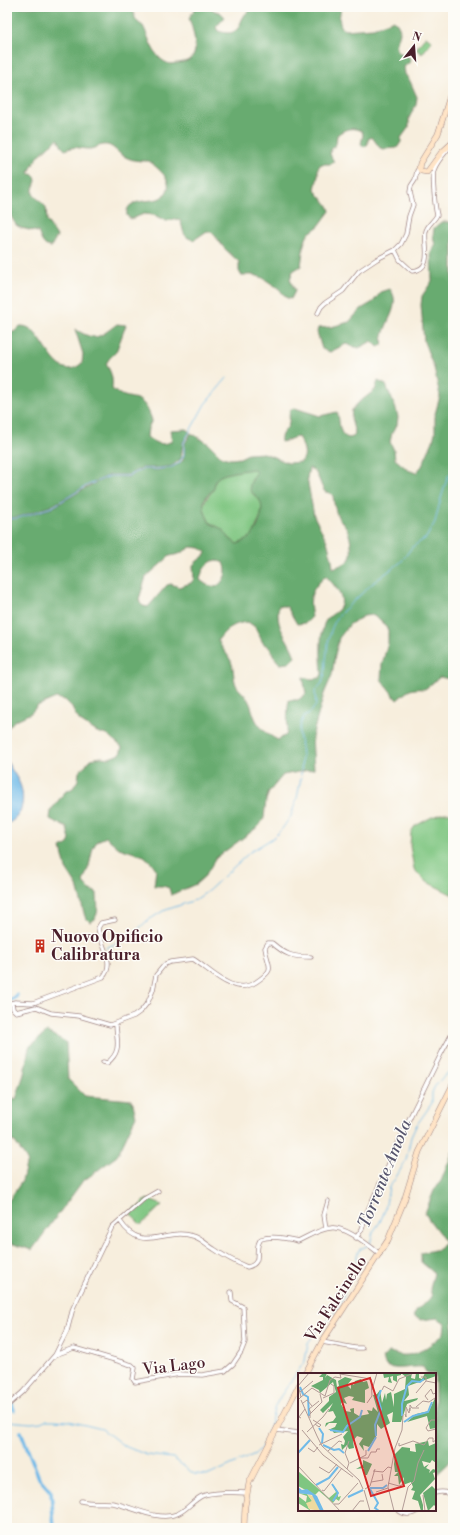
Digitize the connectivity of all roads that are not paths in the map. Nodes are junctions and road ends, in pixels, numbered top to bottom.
1 (450, 7) edge
2 (453, 10) edge
3 (453, 86) edge
4 (451, 144) edge
5 (419, 168) junction
6 (395, 250) junction
7 (318, 313) dead end
8 (115, 920) dead end
9 (311, 957) dead end
10 (12, 1003) junction
11 (7, 1004) edge
12 (116, 1023) junction
13 (453, 1032) edge
14 (103, 1062) dead end
15 (453, 1084) edge
16 (158, 1191) dead end
17 (328, 1201) dead end
18 (120, 1220) junction
19 (326, 1229) junction
20 (358, 1239) junction
21 (379, 1253) junction
22 (231, 1292) dead end
23 (322, 1342) junction
24 (362, 1348) dead end
25 (55, 1355) junction
26 (306, 1373) edge
27 (298, 1388) edge
28 (8, 1404) edge
29 (276, 1430) junction
30 (298, 1433) edge
31 (247, 1493) junction
32 (436, 1493) edge
33 (453, 1496) edge
34 (81, 1501) dead end
35 (399, 1511) edge
36 (417, 1511) edge
37 (244, 1528) edge

1 - 2 street
3 - 5 street
4 - 5 street
4 - 6 street
5 - 6 street
6 - 7 street
8 - 10 street
9 - 12 street
10 - 11 street
10 - 12 street
12 - 14 street
13 - 20 street, Via Falcinello
15 - 21 street, Via Falcinello
16 - 18 street
17 - 19 street
18 - 19 street
18 - 25 street
19 - 20 street
20 - 21 street
21 - 23 street, Via Falcinello
22 - 25 street, Via Lago
23 - 24 street
23 - 26 street, Via Falcinello
25 - 28 street
27 - 29 street
29 - 30 street
29 - 31 street
31 - 34 street
31 - 37 street
32 - 33 street
35 - 36 street

